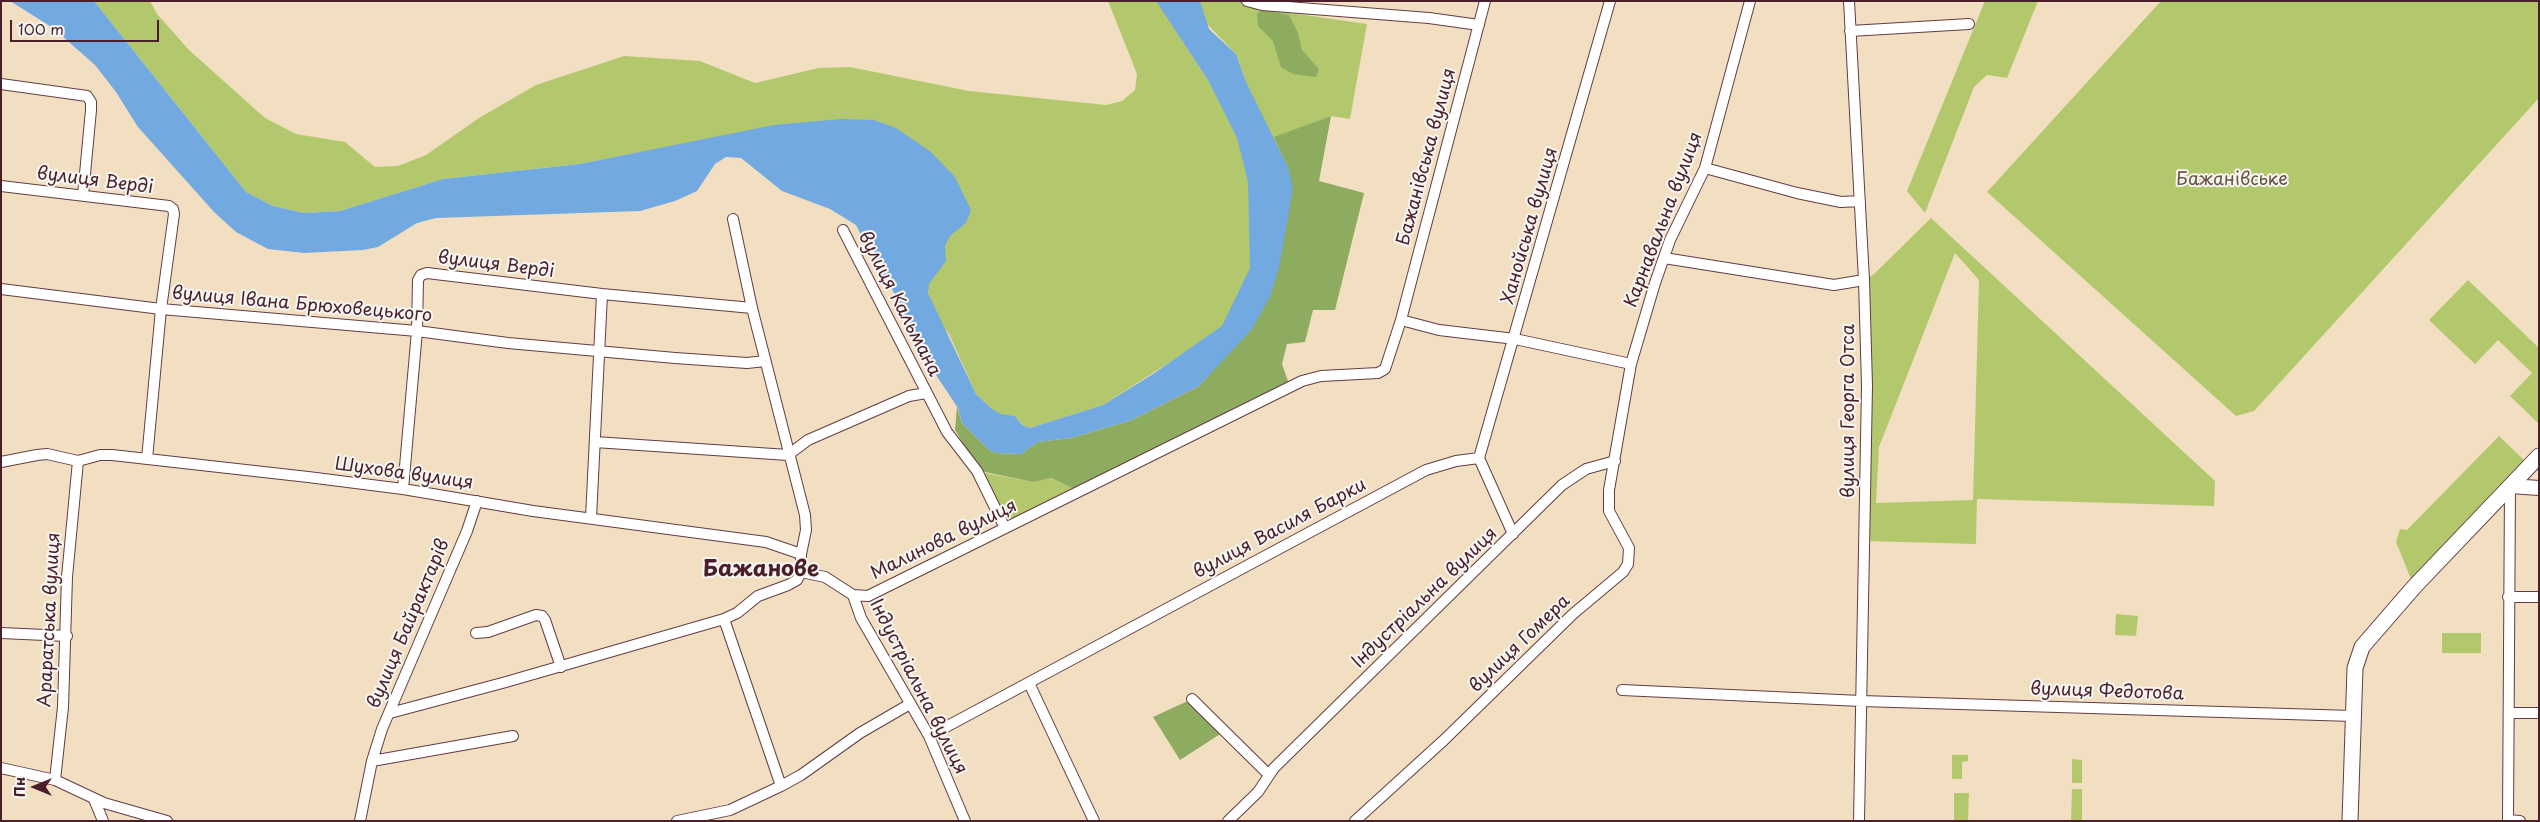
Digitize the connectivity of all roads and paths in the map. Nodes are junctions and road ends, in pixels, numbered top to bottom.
1 (1247, 1) edge
2 (1485, 1) edge
3 (1610, 1) edge
4 (1750, 1) edge
5 (1849, 1) edge
6 (1296, 4) edge
7 (1969, 24) dead end
8 (1479, 25) junction
9 (1850, 31) junction
10 (1, 84) edge
11 (1705, 168) junction
12 (1, 186) edge
13 (83, 195) junction
14 (1860, 201) junction
15 (733, 219) dead end
16 (843, 230) dead end
17 (1664, 258) junction
18 (1864, 280) junction
19 (1, 289) edge
20 (602, 294) junction
21 (752, 308) junction
22 (161, 309) junction
23 (1401, 320) junction
24 (417, 331) junction
25 (1515, 338) junction
26 (600, 352) junction
27 (765, 361) junction
28 (1631, 364) junction
29 (926, 392) junction
30 (595, 442) junction
31 (788, 455) junction
32 (2539, 456) edge
33 (147, 458) junction
34 (1479, 458) junction
35 (78, 461) junction
36 (1615, 461) junction
37 (1, 462) edge
38 (2510, 486) junction
39 (2539, 488) edge
40 (404, 489) junction
41 (477, 501) junction
42 (591, 518) junction
43 (1005, 528) junction
44 (1513, 534) junction
45 (801, 554) junction
46 (801, 572) junction
47 (853, 595) junction
48 (2508, 597) junction
49 (2539, 597) edge
50 (724, 618) junction
51 (1, 633) edge
52 (476, 633) dead end
53 (67, 636) junction
54 (560, 667) junction
55 (1029, 683) junction
56 (1622, 690) dead end
57 (1192, 699) dead end
58 (1861, 701) junction
59 (910, 704) junction
60 (2509, 712) junction
61 (390, 713) junction
62 (2539, 713) edge
63 (2353, 716) junction
64 (513, 736) dead end
65 (929, 736) junction
66 (372, 761) junction
67 (1, 768) edge
68 (1269, 775) junction
69 (54, 780) junction
70 (782, 786) junction
71 (94, 799) junction
72 (730, 810) junction
73 (103, 821) edge
74 (166, 821) edge
75 (360, 821) edge
76 (677, 821) edge
77 (735, 821) edge
78 (965, 821) edge
79 (1094, 821) edge
80 (1228, 821) edge
81 (1355, 821) edge
82 (1860, 821) edge
83 (2350, 821) edge
84 (2508, 821) edge
85 (2520, 821) edge

1 - 6 street
2 - 8 street, Бажанівська вулиця
3 - 25 street, Ханойська вулиця
4 - 11 street, Карнавальна вулиця
5 - 9 street, вулиця Георга Отса
6 - 8 street
7 - 9 street
8 - 23 street, Бажанівська вулиця
9 - 14 street, вулиця Георга Отса
10 - 13 street
11 - 14 street
11 - 17 street, Карнавальна вулиця
12 - 13 street, вулиця Верді
13 - 22 street, вулиця Верді
14 - 18 street, вулиця Георга Отса
15 - 21 street
16 - 29 street, вулиця Кальмана
17 - 18 street
17 - 28 street, Карнавальна вулиця
18 - 58 street, вулиця Георга Отса
19 - 22 street, вулиця Івана Брюховецького
20 - 21 street, вулиця Верді
20 - 24 street, вулиця Верді
20 - 26 street
21 - 27 street
22 - 24 street, вулиця Івана Брюховецького
22 - 33 street, вулиця Верді
23 - 25 street
23 - 43 street, Малинова вулиця
24 - 26 street, вулиця Івана Брюховецького
24 - 40 street, вулиця Верді
25 - 28 street
25 - 34 street, Ханойська вулиця
26 - 27 street, вулиця Івана Брюховецького
26 - 30 street
27 - 31 street
28 - 36 street, Карнавальна вулиця
29 - 31 street, вулиця Кальмана
29 - 43 street, вулиця Кальмана
30 - 31 street
30 - 42 street
31 - 45 street
32 - 38 main road
33 - 35 street, Шухова вулиця
33 - 40 street, Шухова вулиця
34 - 44 street
34 - 55 street, вулиця Василя Барки
35 - 37 street, Шухова вулиця
35 - 53 street, Араратська вулиця
36 - 44 street, Індустріальна вулиця
36 - 81 street, вулиця Гомера
38 - 39 street
38 - 48 street
38 - 63 main road
40 - 41 street, Шухова вулиця
41 - 42 street, Шухова вулиця
41 - 61 street, вулиця Байрактарів
42 - 45 street, Шухова вулиця
43 - 47 street, Малинова вулиця
44 - 68 street, Індустріальна вулиця
45 - 46 street
46 - 47 street, Малинова вулиця
46 - 50 street
47 - 59 street, Індустріальна вулиця
48 - 49 street
48 - 60 street
50 - 54 street
50 - 70 street
51 - 53 street
52 - 54 street
53 - 69 street, Араратська вулиця
54 - 61 street
55 - 65 street, вулиця Василя Барки
55 - 79 street
56 - 58 street, вулиця Федотова
57 - 68 street
58 - 63 street, вулиця Федотова
58 - 82 street, вулиця Георга Отса
59 - 65 street, Індустріальна вулиця
59 - 70 street
60 - 62 street
60 - 84 street
61 - 66 street, вулиця Байрактарів
63 - 83 main road
64 - 66 street
65 - 78 street, Індустріальна вулиця
66 - 75 street, вулиця Байрактарів
67 - 69 street
68 - 80 street, Індустріальна вулиця
69 - 71 street
70 - 72 street
71 - 73 street
71 - 74 street
72 - 76 street
72 - 77 street
84 - 85 street

